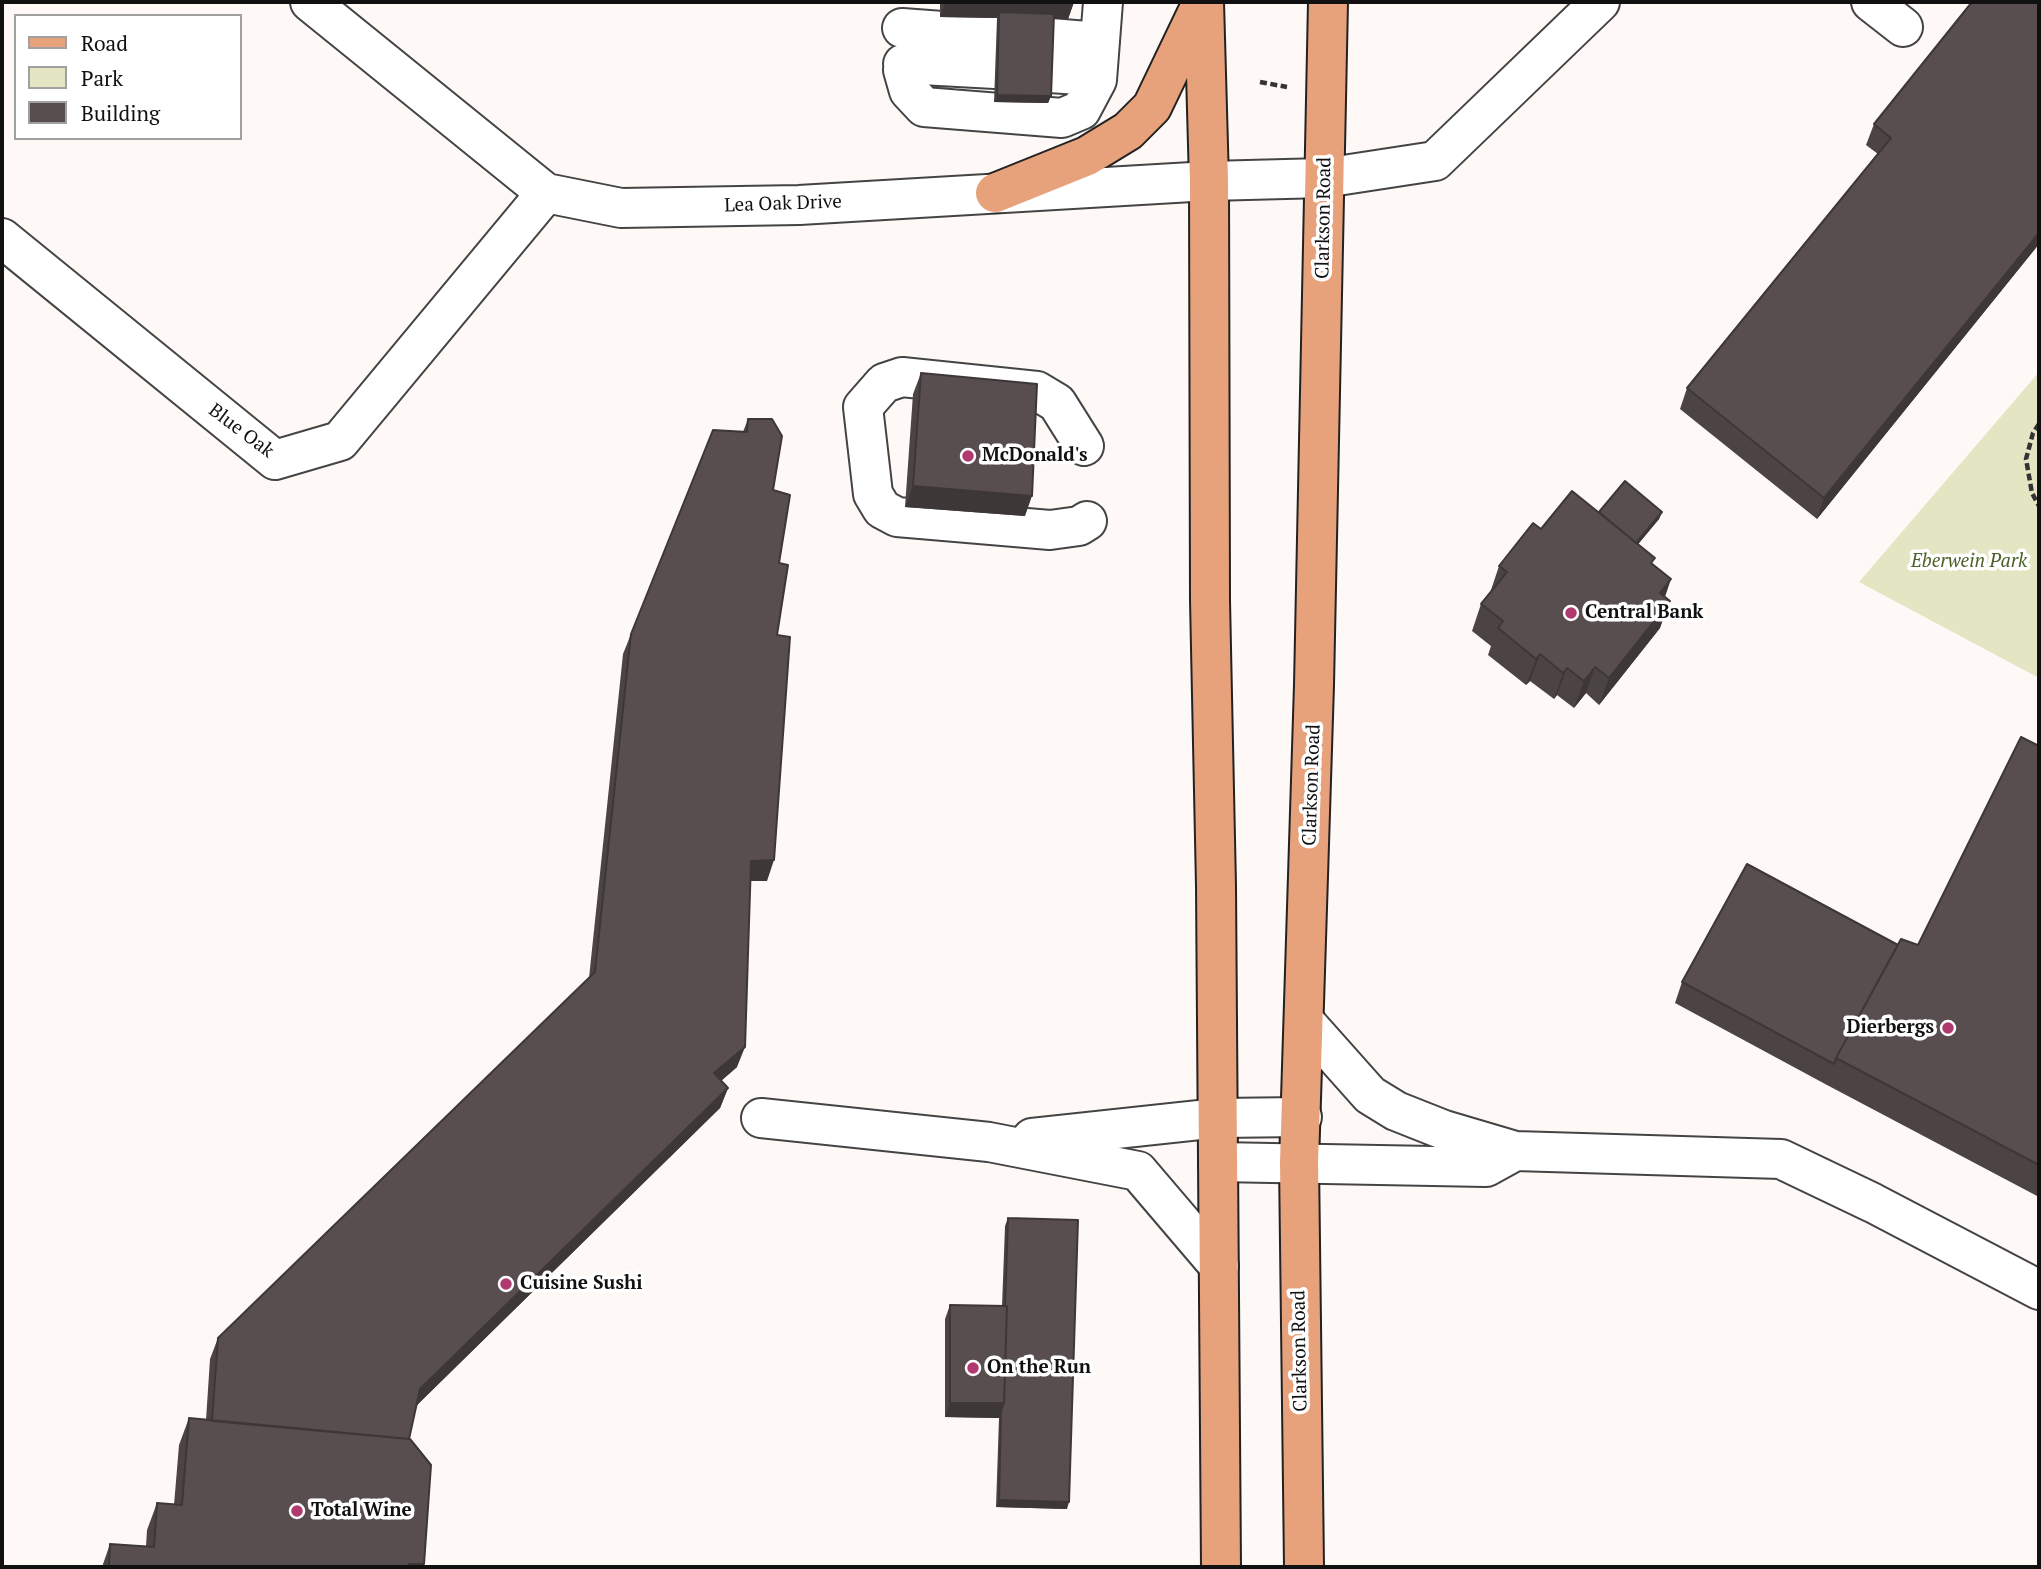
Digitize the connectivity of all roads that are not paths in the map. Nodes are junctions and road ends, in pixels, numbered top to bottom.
1 (310, 2) edge
2 (1103, 2) edge
3 (1203, 2) edge
4 (1328, 2) edge
5 (1600, 2) edge
6 (1871, 2) edge
7 (1903, 27) dead end
8 (996, 52) edge
9 (1050, 56) edge
10 (1098, 59) junction
11 (1324, 178) junction
12 (1209, 181) junction
13 (546, 193) junction
14 (995, 193) junction
15 (2, 238) edge
16 (1084, 446) dead end
17 (1087, 521) dead end
18 (1304, 1022) junction
19 (1301, 1117) junction
20 (761, 1118) dead end
21 (1218, 1118) junction
22 (989, 1142) junction
23 (1515, 1151) junction
24 (1218, 1162) junction
25 (1299, 1162) junction
26 (1219, 1266) junction
27 (2039, 1290) edge
28 (1221, 1567) edge
29 (1304, 1567) edge

1 - 13 street, Lea Oak Drive
2 - 10 street
3 - 12 main road
3 - 14 main road
4 - 11 main road, Clarkson Road
5 - 11 street, Lea Oak Drive
6 - 7 street
8 - 10 street
9 - 10 street
11 - 12 street, Lea Oak Drive
11 - 18 main road, Clarkson Road
12 - 14 street, Lea Oak Drive
12 - 21 main road
13 - 14 street, Lea Oak Drive
13 - 15 street, Blue Oak
16 - 17 street
18 - 19 main road, Clarkson Road
18 - 23 street
19 - 21 street
19 - 25 main road, Clarkson Road
20 - 22 street
21 - 22 street
21 - 24 main road
22 - 26 street
23 - 25 street
23 - 27 street
24 - 25 street
24 - 26 main road
25 - 29 main road, Clarkson Road
26 - 28 main road

